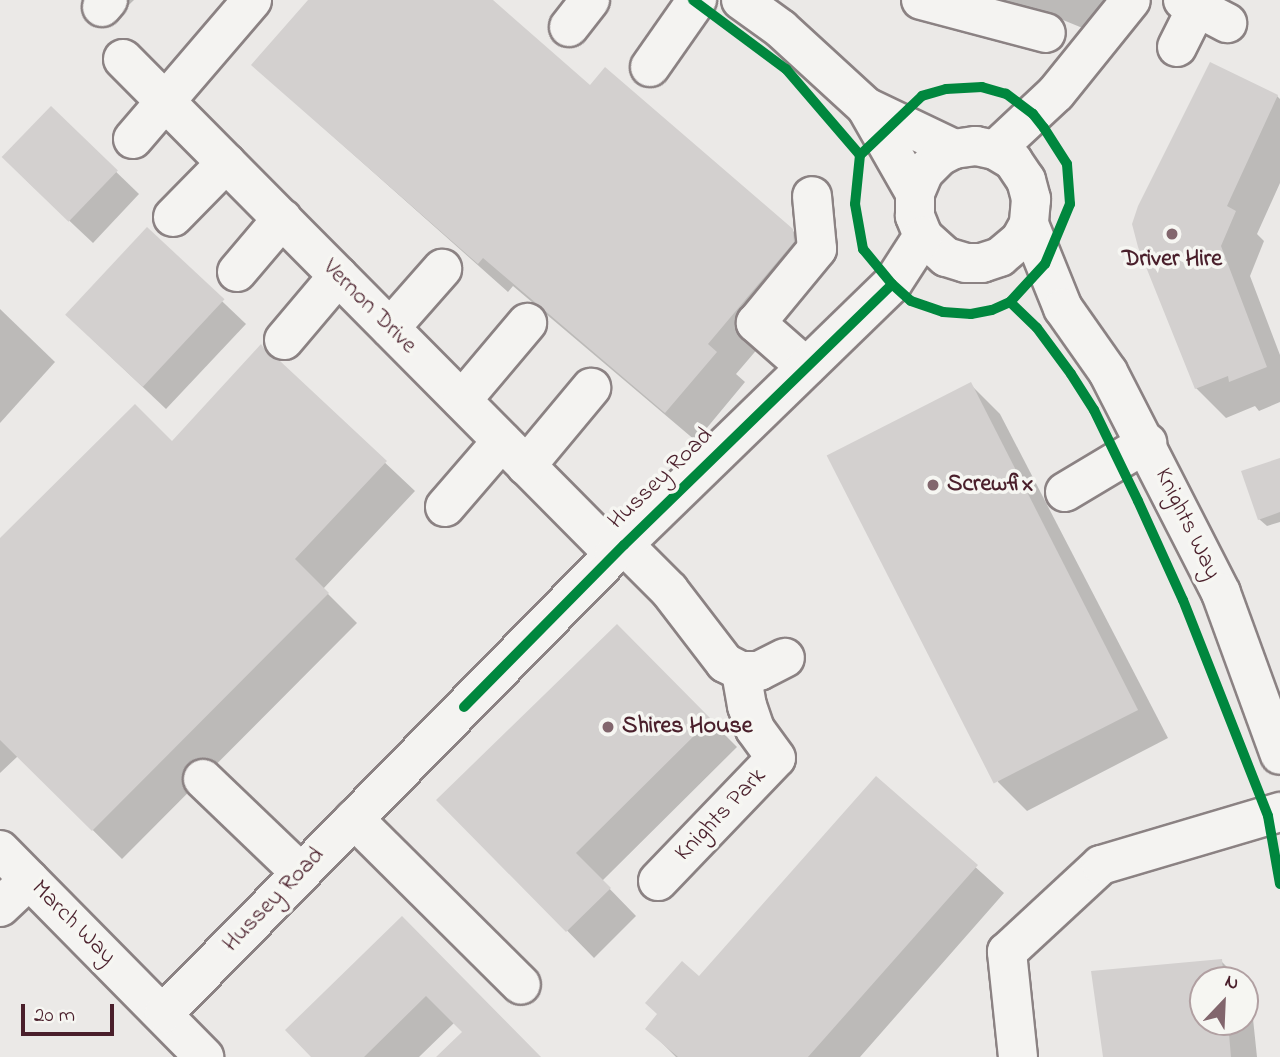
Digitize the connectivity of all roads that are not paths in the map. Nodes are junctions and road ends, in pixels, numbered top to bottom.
1 (252, 0) edge
2 (697, 0) edge
3 (741, 0) edge
4 (921, 0) edge
5 (1131, 0) edge
6 (1203, 10) edge
7 (1046, 33) dead end
8 (1177, 47) dead end
9 (123, 59) dead end
10 (650, 67) dead end
11 (1056, 93) junction
12 (164, 100) junction
13 (866, 107) junction
14 (132, 139) dead end
15 (954, 149) junction
16 (995, 150) junction
17 (226, 163) junction
18 (1026, 180) junction
19 (915, 193) junction
20 (812, 196) dead end
21 (173, 217) dead end
22 (282, 219) junction
23 (1029, 223) junction
24 (923, 236) junction
25 (983, 260) junction
26 (442, 269) dead end
27 (237, 272) dead end
28 (338, 276) junction
29 (892, 284) junction
30 (1063, 308) junction
31 (527, 323) dead end
32 (390, 328) junction
33 (284, 340) dead end
34 (806, 367) junction
35 (590, 388) dead end
36 (462, 400) junction
37 (1147, 443) junction
38 (514, 454) junction
39 (1065, 492) dead end
40 (445, 507) dead end
41 (619, 549) junction
42 (785, 658) dead end
43 (741, 671) junction
44 (1273, 711) edge
45 (1280, 755) edge
46 (203, 779) dead end
47 (1280, 812) edge
48 (354, 819) junction
49 (0, 850) edge
50 (301, 873) junction
51 (29, 880) junction
52 (658, 881) dead end
53 (0, 907) edge
54 (521, 985) dead end
55 (164, 1013) junction
56 (204, 1057) edge
57 (1018, 1057) edge

1 - 12 street
2 - 10 street
3 - 13 street
4 - 7 street
5 - 11 street
6 - 8 street
9 - 12 street, Vernon Drive
11 - 16 street
11 - 18 street
12 - 14 street
12 - 17 street, Vernon Drive
13 - 15 street
13 - 19 street
15 - 16 street
15 - 19 street
16 - 18 street
17 - 21 street
17 - 22 street, Vernon Drive
18 - 23 street, Knights Way
19 - 24 street
20 - 34 street
22 - 27 street
22 - 28 street, Vernon Drive
23 - 25 street
23 - 30 street, Knights Way
24 - 25 street, Knights Way
24 - 29 street, Hussey Road
25 - 29 street, Hussey Road
25 - 30 street, Knights Way
26 - 32 street
28 - 32 street, Vernon Drive
28 - 33 street
29 - 34 street, Hussey Road
30 - 37 street, Knights Way
31 - 36 street
32 - 36 street, Vernon Drive
34 - 41 street, Hussey Road
35 - 38 street
36 - 38 street, Vernon Drive
37 - 39 street
37 - 44 street, Knights Way
38 - 40 street
38 - 41 street, Vernon Drive
41 - 43 street, Vernon Drive
41 - 48 street, Hussey Road
42 - 43 street
43 - 52 street, Knights Park
44 - 45 street, Knights Way
46 - 50 street
47 - 57 street
48 - 50 street, Hussey Road
48 - 54 street
49 - 51 street, March Way
50 - 55 street, Hussey Road
51 - 53 street
51 - 55 street, March Way
55 - 56 street, March Way

